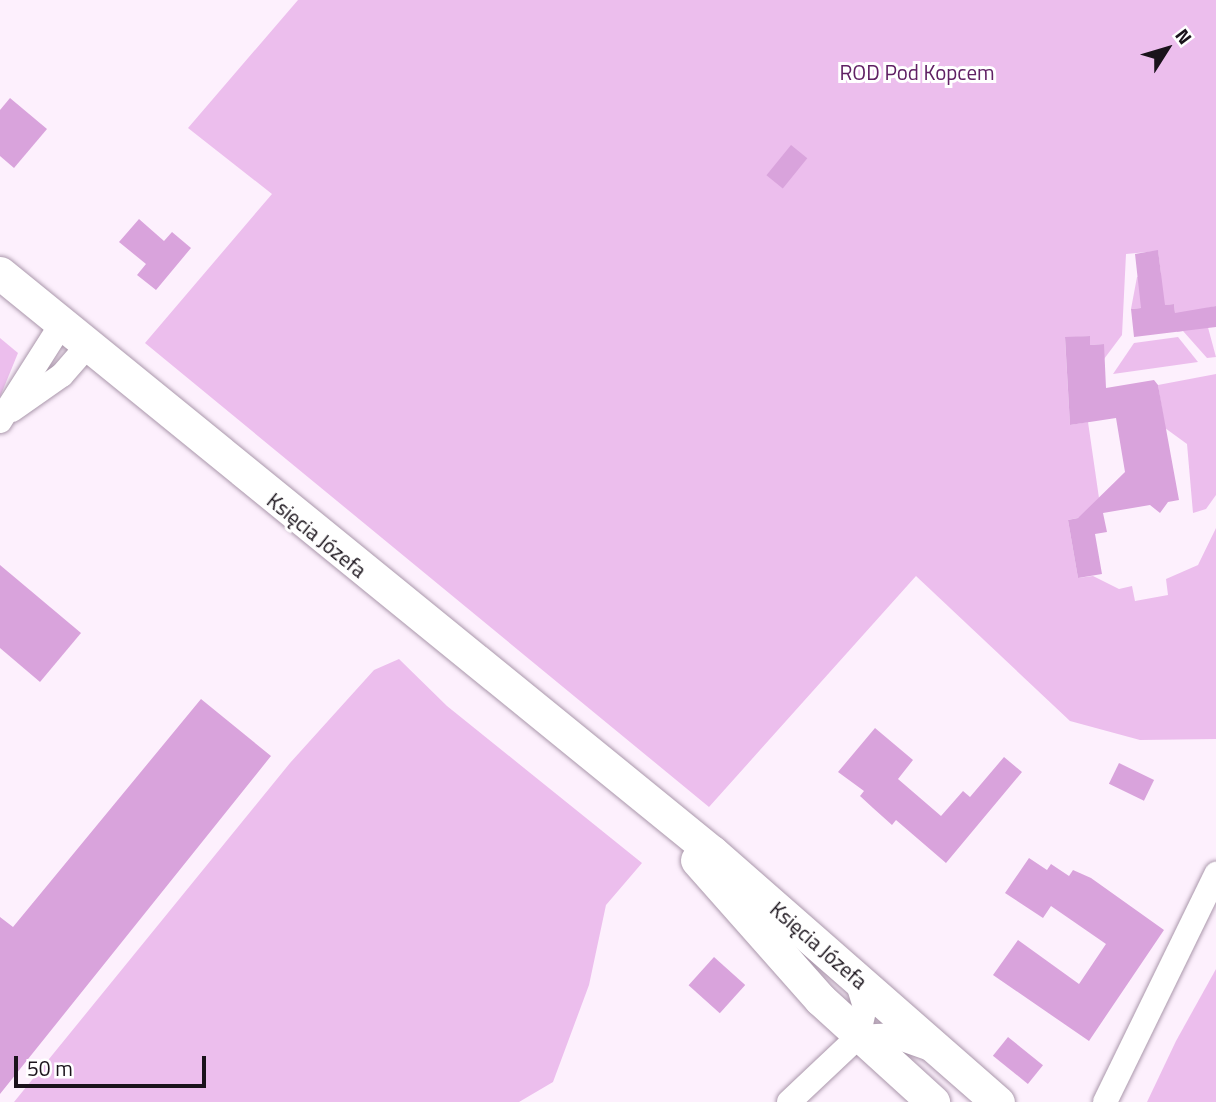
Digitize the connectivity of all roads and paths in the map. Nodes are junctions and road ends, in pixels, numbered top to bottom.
1 (0, 273) edge
2 (61, 325) junction
3 (87, 346) junction
4 (4, 417) edge
5 (637, 793) junction
6 (1216, 874) edge
7 (855, 976) junction
8 (858, 1037) junction
9 (940, 1054) junction
10 (789, 1102) edge
11 (933, 1102) edge
12 (998, 1102) edge
13 (1105, 1102) edge

1 - 2 main road, Księcia Józefa
2 - 3 main road, Księcia Józefa
2 - 4 street
3 - 4 street
3 - 5 main road, Księcia Józefa
5 - 7 main road, Księcia Józefa
5 - 8 main road, Księcia Józefa
6 - 13 street
7 - 8 street
7 - 9 main road, Księcia Józefa
8 - 9 street
8 - 10 street
8 - 11 main road, Księcia Józefa
9 - 12 main road, Księcia Józefa

